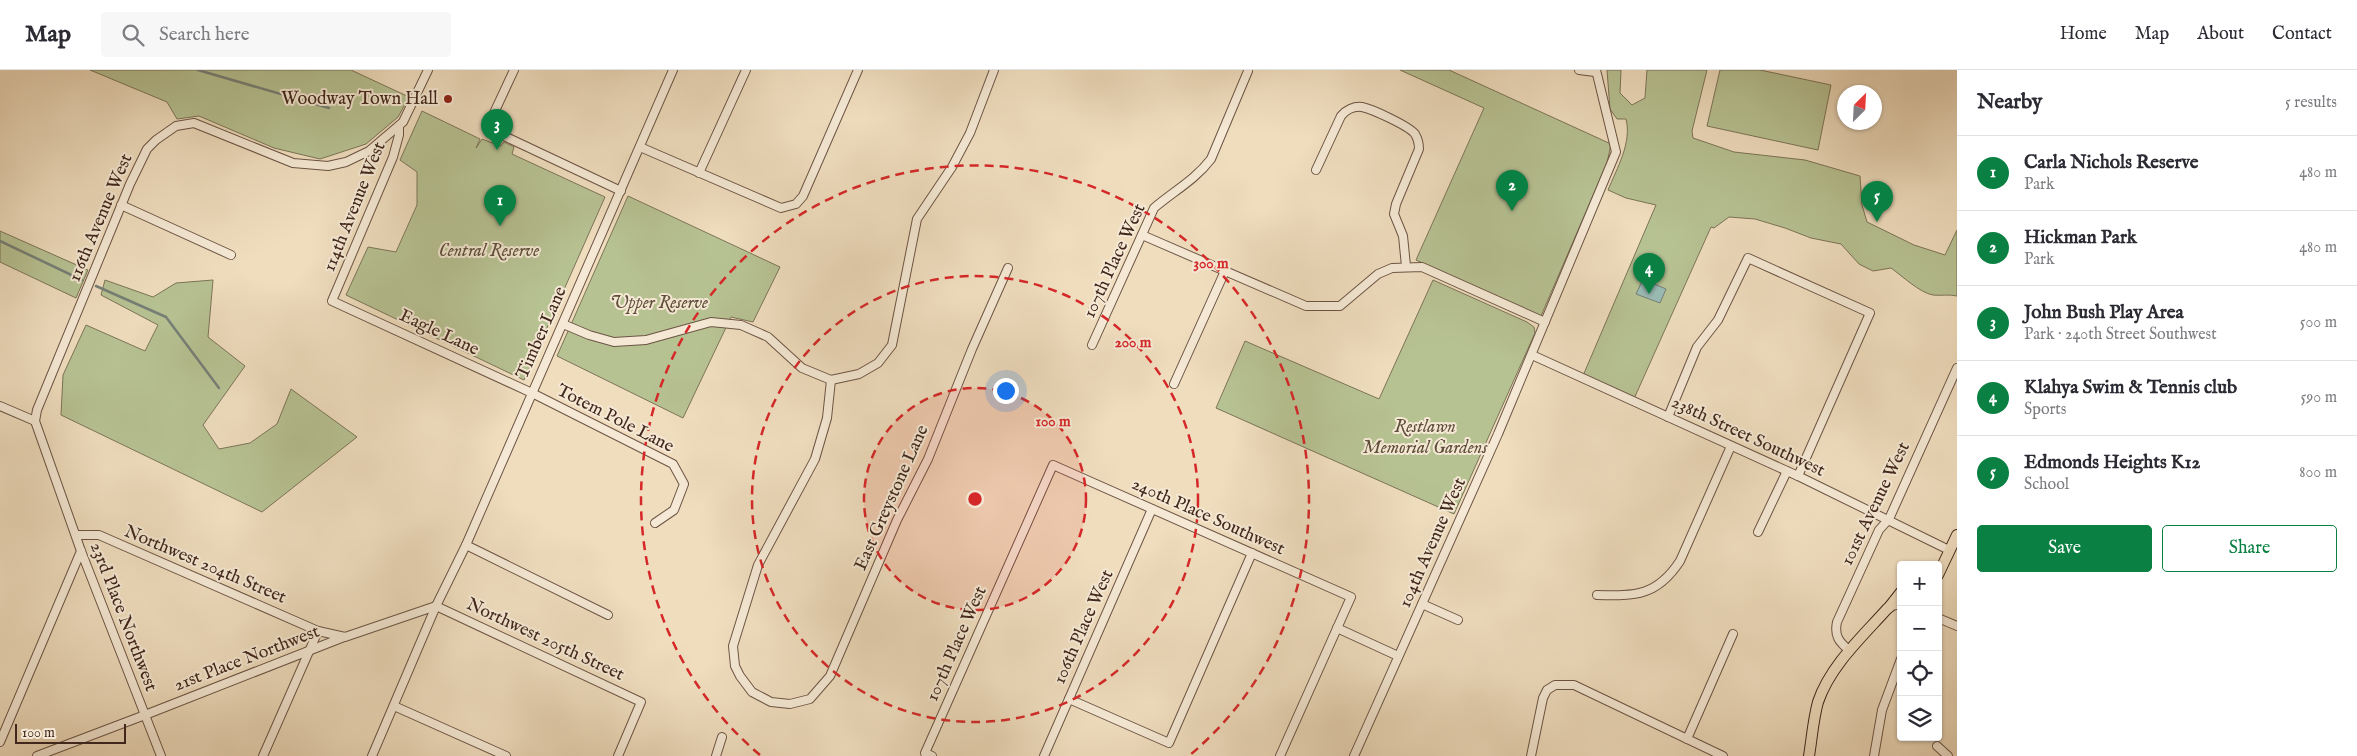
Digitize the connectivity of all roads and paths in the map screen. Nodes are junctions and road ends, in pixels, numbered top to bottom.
1 (428, 70) edge
2 (514, 70) edge
3 (673, 70) edge
4 (746, 70) edge
5 (858, 70) edge
6 (994, 70) edge
7 (1579, 70) edge
8 (1248, 71) edge
9 (1595, 71) edge
10 (399, 126) junction
11 (640, 147) junction
12 (1316, 170) dead end
13 (699, 173) junction
14 (620, 191) junction
15 (121, 204) junction
16 (1142, 235) junction
17 (231, 255) dead end
18 (1406, 266) junction
19 (1008, 268) dead end
20 (1225, 271) junction
21 (332, 300) joint
22 (1545, 322) junction
23 (563, 324) junction
24 (1092, 346) dead end
25 (1532, 356) junction
26 (1957, 368) edge
27 (831, 380) junction
28 (1174, 384) dead end
29 (532, 393) junction
30 (0, 406) edge
31 (1668, 417) junction
32 (35, 421) junction
33 (1732, 446) junction
34 (1053, 465) joint
35 (1787, 471) junction
36 (1798, 476) junction
37 (1152, 509) junction
38 (1889, 519) junction
39 (655, 523) dead end
40 (1758, 532) dead end
41 (76, 535) junction
42 (1957, 535) edge
43 (466, 545) junction
44 (1949, 550) junction
45 (81, 551) junction
46 (1252, 553) junction
47 (1942, 563) edge
48 (1597, 595) dead end
49 (1897, 597) edge
50 (1422, 604) junction
51 (1897, 604) edge
52 (436, 606) junction
53 (1889, 606) junction
54 (608, 615) dead end
55 (1458, 620) dead end
56 (1942, 620) edge
57 (1957, 626) edge
58 (1337, 628) junction
59 (318, 631) junction
60 (1733, 634) dead end
61 (345, 637) junction
62 (310, 651) junction
63 (1850, 651) junction
64 (1398, 656) junction
65 (1897, 670) edge
66 (1069, 699) junction
67 (394, 706) junction
68 (145, 715) junction
69 (722, 737) dead end
70 (1687, 739) junction
71 (0, 742) edge
72 (1937, 746) dead end
73 (929, 754) edge
74 (37, 756) edge
75 (161, 756) edge
76 (263, 756) edge
77 (372, 756) edge
78 (506, 756) edge
79 (618, 756) edge
80 (716, 756) edge
81 (1044, 756) edge
82 (1280, 756) edge
83 (1354, 756) edge
84 (1531, 756) edge
85 (1724, 756) edge
86 (1809, 756) edge
87 (1874, 756) edge
88 (1948, 756) edge

1 - 10 street, 114th Avenue West
2 - 14 street
3 - 11 street, Timber Lane
4 - 13 street
5 - 13 street
6 - 27 street
7 - 9 street
8 - 16 street, 107th Place West
9 - 22 street, 104th Avenue West
10 - 15 street, 116th Avenue West
10 - 21 street, 114th Avenue West
11 - 13 street
11 - 14 street, Timber Lane
12 - 18 street
14 - 23 street, Timber Lane
15 - 17 street
15 - 32 street, 116th Avenue West
16 - 20 street
16 - 24 street, 107th Place West
18 - 20 street
18 - 22 street
19 - 27 street, East Greystone Lane
20 - 28 street
21 - 29 street, Eagle Lane
22 - 25 street, 104th Avenue West
23 - 27 street
23 - 29 street, Timber Lane
25 - 31 street, 238th Street Southwest
25 - 50 street, 104th Avenue West
26 - 38 street, 101st Avenue West
29 - 39 street, Totem Pole Lane
29 - 43 street, Timber Lane
30 - 32 street
31 - 33 street, 238th Street Southwest
31 - 36 street
32 - 41 street
33 - 35 street, 238th Street Southwest
33 - 48 street
34 - 37 street, 240th Place Southwest
34 - 73 street, 107th Place West
35 - 36 street, 238th Street Southwest
35 - 40 street
36 - 38 street, 238th Street Southwest
37 - 46 street, 240th Place Southwest
37 - 66 street, 106th Place West
38 - 44 street, 238th Street Southwest
38 - 63 street, 101st Avenue West
41 - 45 street, 23rd Place Northwest
41 - 59 street, Northwest 204th Street
42 - 44 main road
43 - 52 street, Timber Lane
43 - 54 street
44 - 47 main road
45 - 68 street, 23rd Place Northwest
45 - 71 street
46 - 58 street, 240th Place Southwest
46 - 66 street
49 - 53 main road
50 - 55 street
50 - 64 street, 104th Avenue West
51 - 53 main road
52 - 61 street
52 - 67 street, Timber Lane
52 - 79 street, Northwest 205th Street
53 - 63 main road
56 - 57 street
58 - 64 street
58 - 82 street
59 - 61 street, Northwest 204th Street
59 - 62 street
60 - 70 street
61 - 62 street, 21st Place Northwest
62 - 68 street, 21st Place Northwest
62 - 76 street
63 - 86 main road
64 - 83 street, 104th Avenue West
65 - 87 street
66 - 81 street, 106th Place West
67 - 77 street, Timber Lane
67 - 78 street
68 - 74 street, 23rd Place Northwest
68 - 75 street
69 - 80 street
70 - 84 street
70 - 85 street
72 - 88 street

